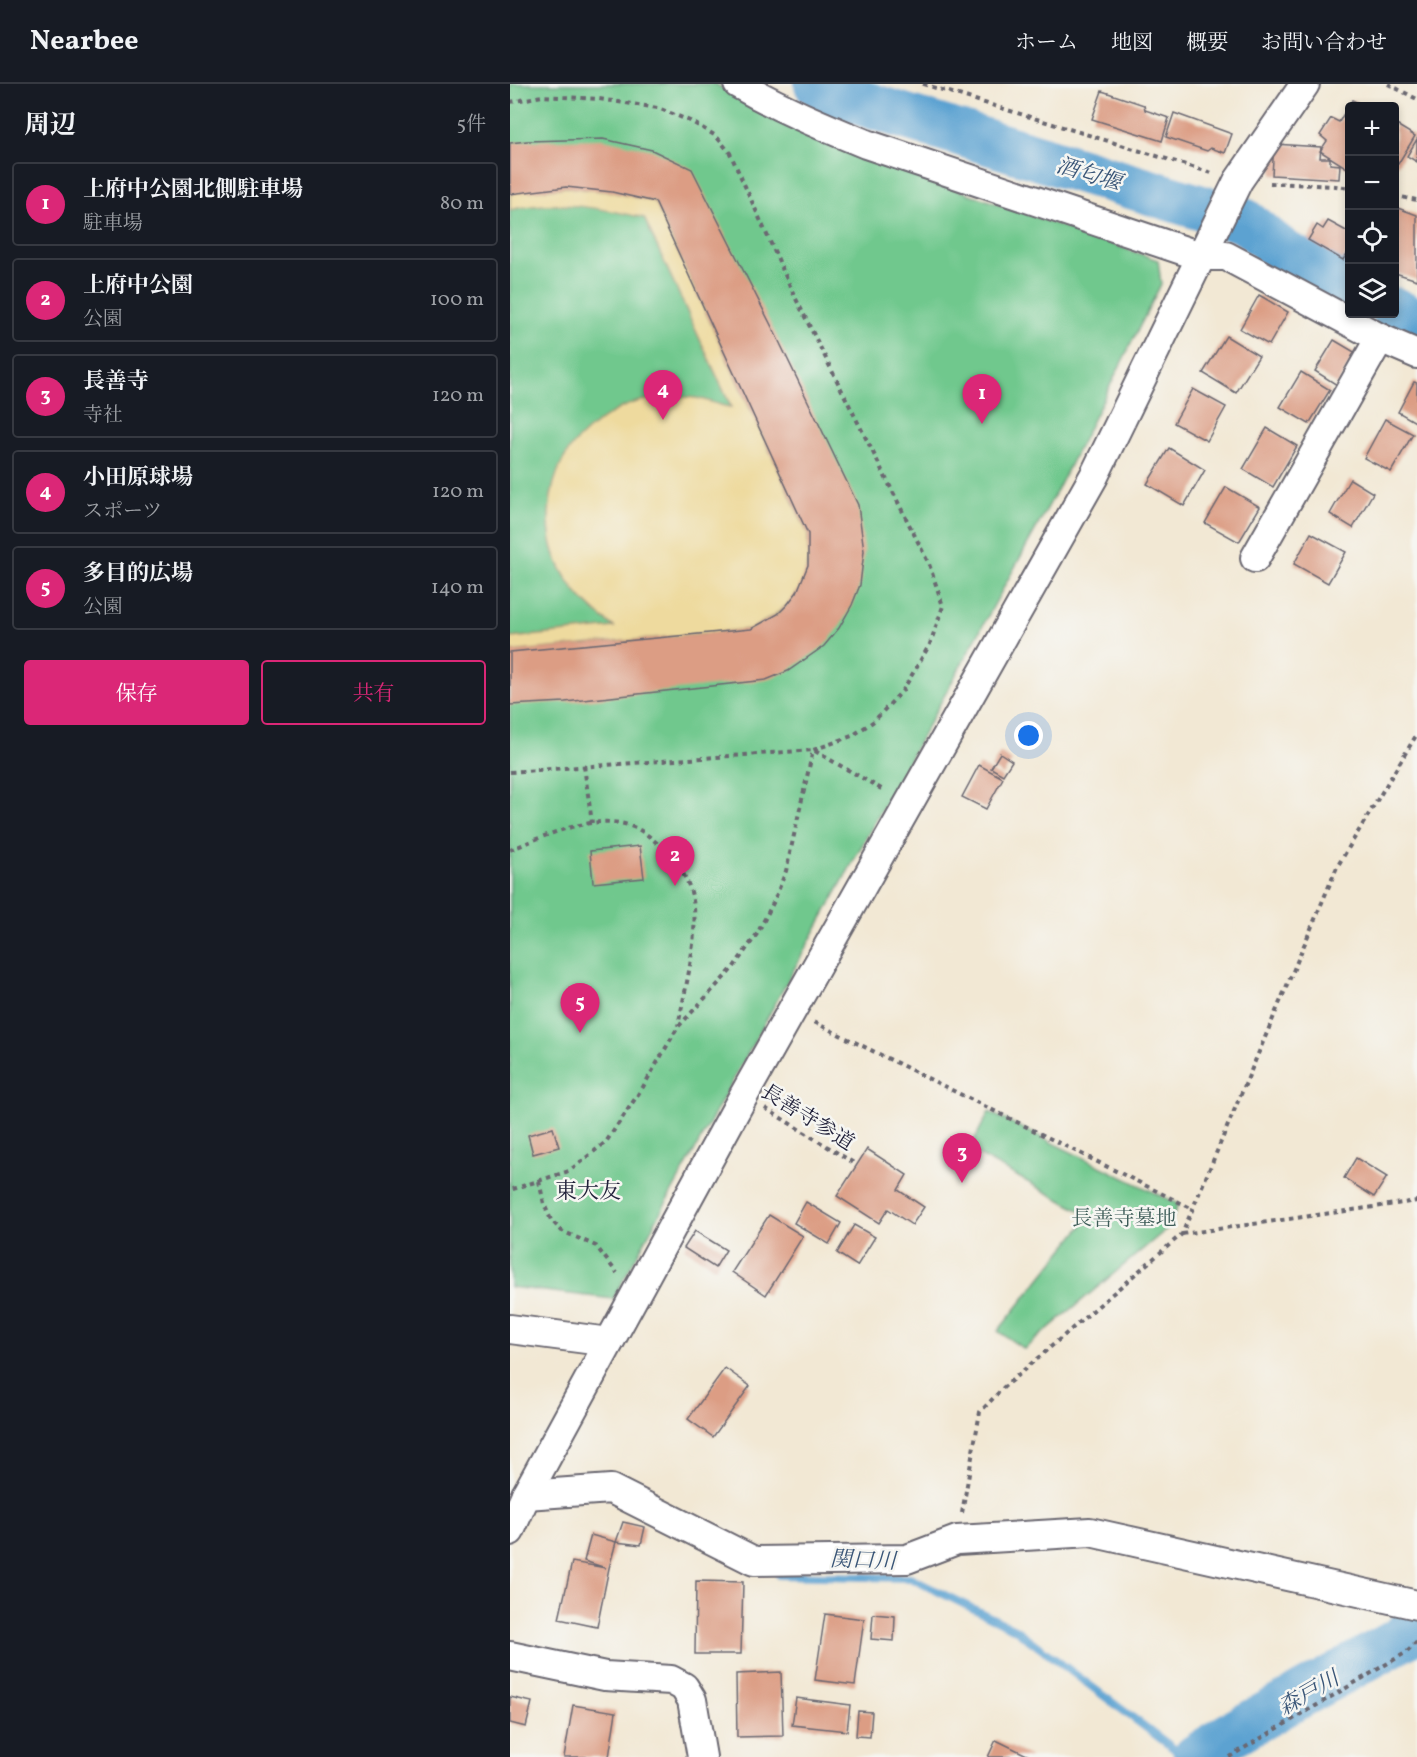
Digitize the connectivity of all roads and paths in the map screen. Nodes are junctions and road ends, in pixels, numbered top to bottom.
1 (738, 84) edge
2 (923, 84) edge
3 (1305, 84) edge
4 (1388, 84) edge
5 (1417, 99) edge
6 (510, 102) edge
7 (1238, 181) junction
8 (1345, 187) edge
9 (1399, 197) edge
10 (1417, 200) edge
11 (1200, 256) junction
12 (1380, 338) junction
13 (1417, 354) edge
14 (1255, 558) dead end
15 (1417, 734) edge
16 (813, 750) junction
17 (584, 766) junction
18 (510, 772) edge
19 (908, 804) junction
20 (592, 823) junction
21 (510, 850) edge
22 (792, 1011) junction
23 (678, 1027) junction
24 (744, 1095) junction
25 (857, 1165) dead end
26 (539, 1181) junction
27 (510, 1190) edge
28 (1417, 1201) edge
29 (1193, 1209) junction
30 (1182, 1234) junction
31 (634, 1297) junction
32 (510, 1329) edge
33 (609, 1342) junction
34 (526, 1495) junction
35 (510, 1531) edge
36 (957, 1540) junction
37 (1417, 1605) edge
38 (1417, 1642) edge
39 (510, 1656) edge
40 (702, 1757) edge
41 (1229, 1757) edge

1 - 11 street
2 - 7 path
3 - 7 street
4 - 5 path
6 - 16 path
7 - 8 path
7 - 11 street
9 - 10 path
11 - 12 street
11 - 19 street
12 - 13 street
12 - 14 street
15 - 29 path
16 - 17 path
16 - 19 path
16 - 23 path
17 - 18 path
17 - 20 path
19 - 22 street
20 - 21 path
20 - 23 path
22 - 24 street
22 - 29 path
23 - 26 path
24 - 25 path, 長善寺参道
24 - 31 street
26 - 27 path
26 - 31 path
28 - 30 path
29 - 30 path
30 - 36 path
31 - 33 street
32 - 33 street
33 - 34 street
34 - 35 street
34 - 36 street
36 - 37 street
38 - 41 path
39 - 40 street

